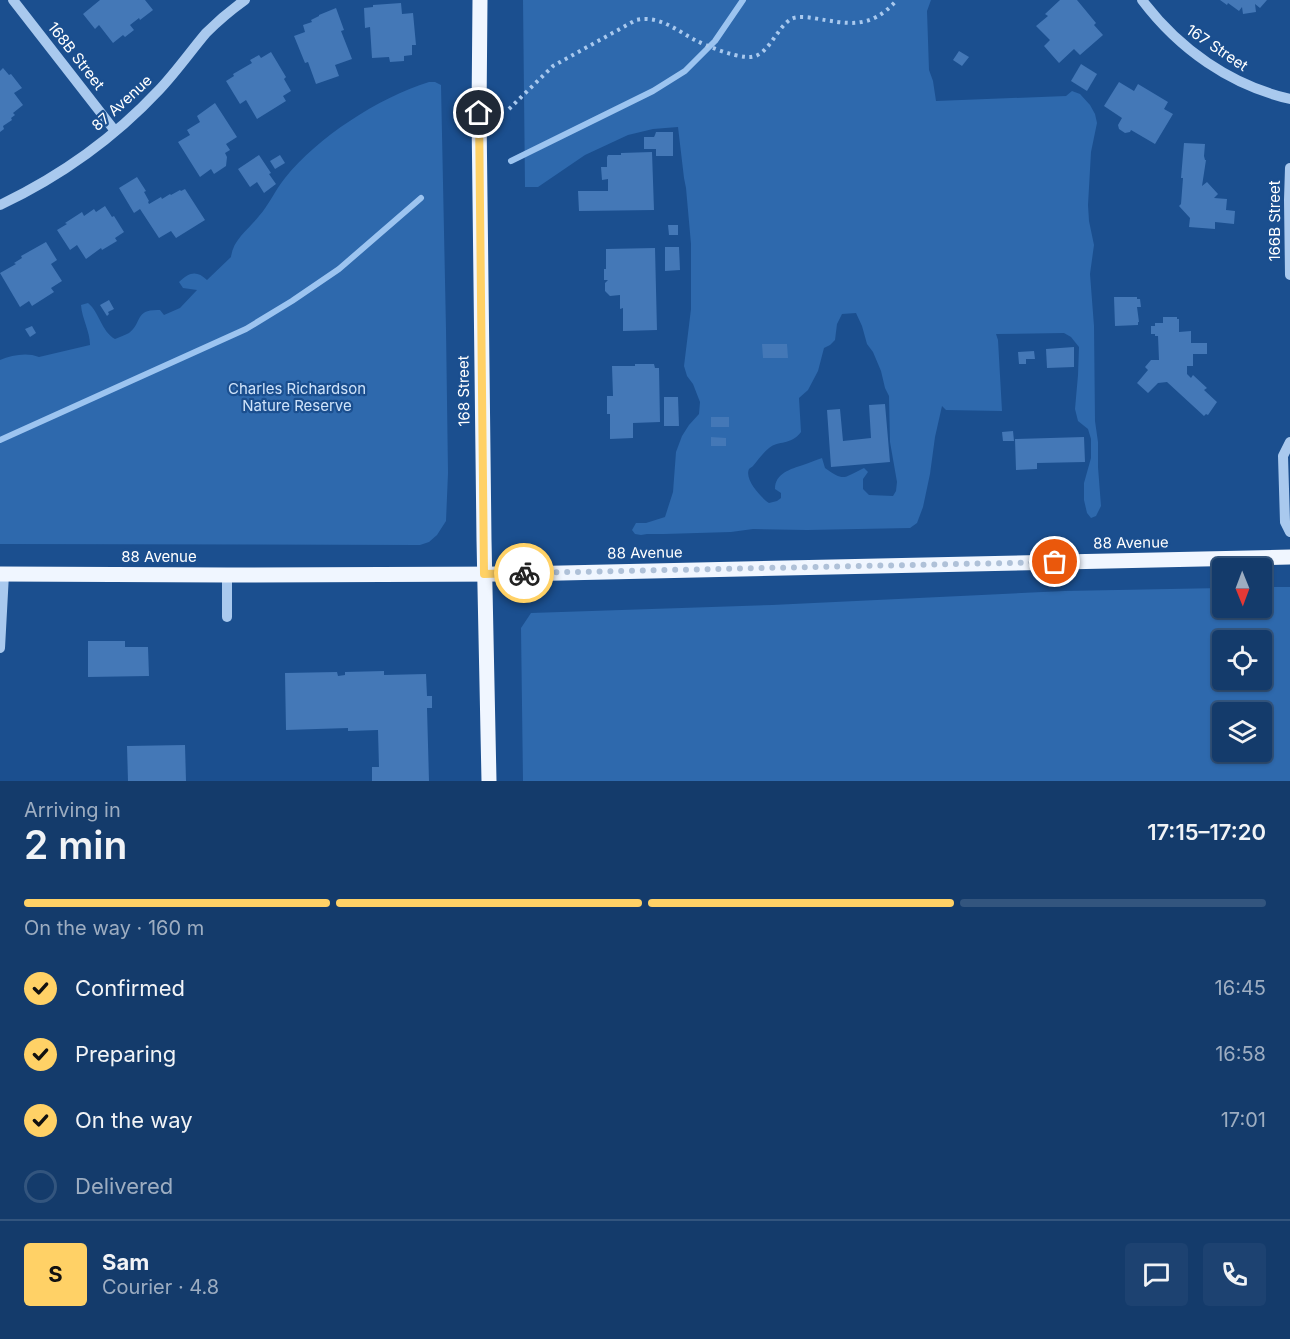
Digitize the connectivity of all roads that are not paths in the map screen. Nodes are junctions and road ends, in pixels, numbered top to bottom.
1 (13, 0) edge
2 (245, 0) edge
3 (480, 0) edge
4 (1142, 0) edge
5 (1290, 99) edge
6 (115, 131) junction
7 (1290, 168) edge
8 (0, 205) edge
9 (1290, 275) edge
10 (1290, 442) edge
11 (1288, 527) edge
12 (1290, 557) edge
13 (2, 574) edge
14 (484, 574) junction
15 (227, 575) junction
16 (227, 617) dead end
17 (0, 648) edge
18 (489, 781) edge

1 - 6 street, 168B Street
2 - 6 street, 87 Avenue
3 - 14 main road, 168 Street
4 - 5 street, 167 Street
6 - 8 street, 87 Avenue
7 - 9 street, 166B Street
10 - 11 street
12 - 14 main road, 88 Avenue
13 - 15 main road, 88 Avenue
13 - 17 street
14 - 15 main road, 88 Avenue
14 - 18 main road, 168 Street
15 - 16 street

